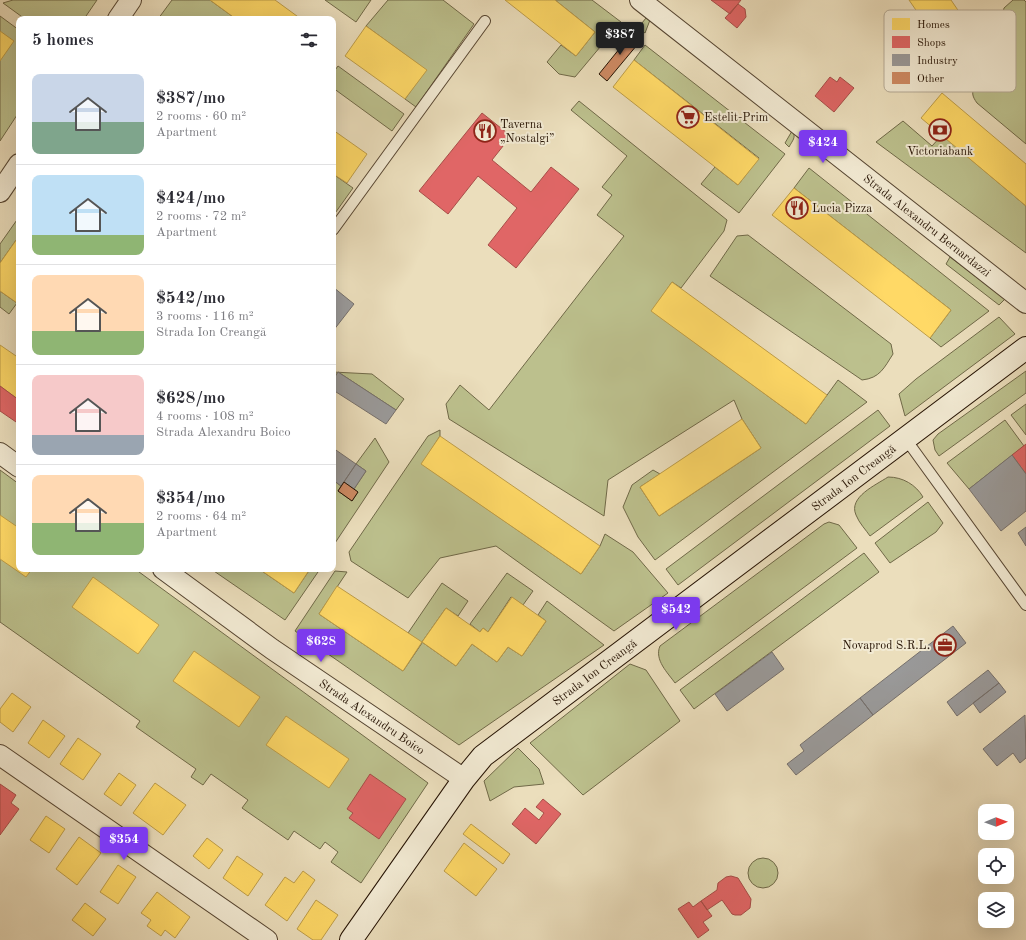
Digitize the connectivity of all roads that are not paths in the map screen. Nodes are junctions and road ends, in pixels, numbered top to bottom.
1 (131, 0) edge
2 (640, 0) edge
3 (120, 16) edge
4 (485, 21) dead end
5 (16, 168) edge
6 (0, 192) edge
7 (336, 226) edge
8 (1026, 303) edge
9 (1026, 348) edge
10 (905, 438) junction
11 (0, 454) edge
12 (16, 465) edge
13 (167, 572) edge
14 (1026, 605) edge
15 (0, 755) edge
16 (464, 779) junction
17 (266, 940) edge
18 (351, 940) edge

1 - 3 street
2 - 8 street, Strada Alexandru Bernardazzi
4 - 7 lane
5 - 6 street
9 - 10 street, Strada Ion Creangă
10 - 14 lane, Strada Ion Creangă
10 - 16 street, Strada Ion Creangă
11 - 12 street
13 - 16 street, Strada Alexandru Boico
15 - 17 street
16 - 18 street, Strada Ion Creangă

